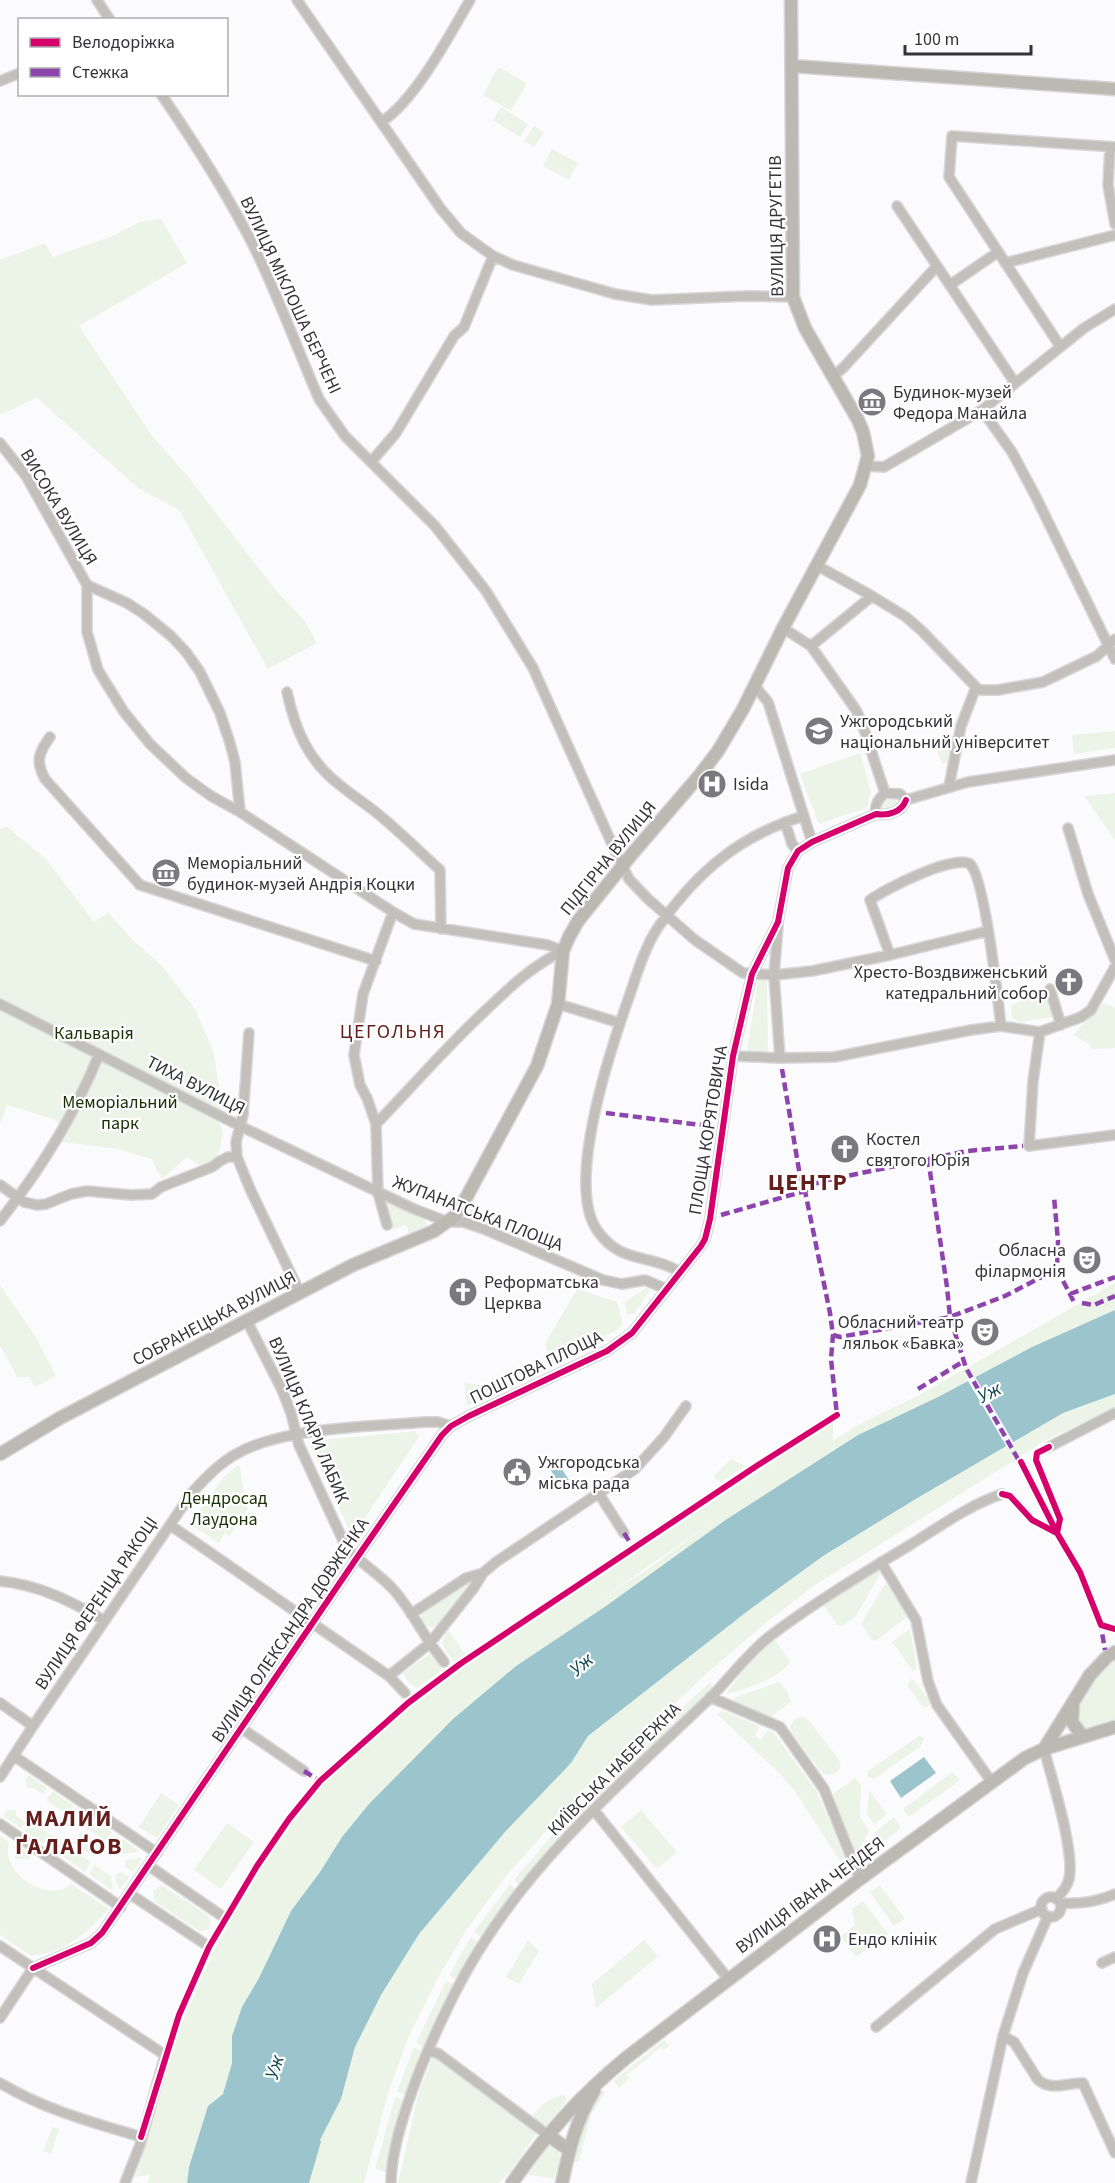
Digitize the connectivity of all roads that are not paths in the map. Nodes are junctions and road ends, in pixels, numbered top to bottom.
1 (97, 0) edge
2 (297, 0) edge
3 (470, 0) edge
4 (791, 0) edge
5 (109, 18) edge
6 (792, 66) junction
7 (18, 75) edge
8 (0, 81) edge
9 (1115, 89) edge
10 (162, 96) edge
11 (381, 122) junction
12 (1112, 147) edge
13 (897, 206) dead end
14 (1115, 224) edge
15 (1115, 235) edge
16 (998, 252) junction
17 (493, 256) junction
18 (1005, 264) junction
19 (937, 266) junction
20 (950, 285) junction
21 (793, 297) junction
22 (1115, 309) edge
23 (1060, 346) junction
24 (833, 376) junction
25 (1015, 383) junction
26 (982, 410) junction
27 (2, 448) edge
28 (371, 462) junction
29 (867, 466) junction
30 (816, 565) junction
31 (87, 585) junction
32 (872, 596) junction
33 (783, 628) junction
34 (1111, 642) edge
35 (811, 646) junction
36 (1115, 659) edge
37 (754, 685) junction
38 (976, 687) junction
39 (287, 692) dead end
40 (50, 737) dead end
41 (1115, 760) edge
42 (949, 786) junction
43 (885, 793) junction
44 (906, 800) junction
45 (240, 812) junction
46 (876, 814) junction
47 (804, 816) junction
48 (784, 822) junction
49 (1068, 828) dead end
50 (812, 842) junction
51 (798, 851) junction
52 (622, 866) junction
53 (393, 912) junction
54 (667, 915) junction
55 (778, 922) junction
56 (441, 929) junction
57 (988, 931) junction
58 (563, 951) junction
59 (890, 955) junction
60 (1115, 960) edge
61 (376, 961) junction
62 (1115, 967) edge
63 (752, 974) junction
64 (774, 975) junction
65 (1050, 989) dead end
66 (558, 1004) junction
67 (0, 1005) edge
68 (620, 1023) junction
69 (1061, 1025) junction
70 (1001, 1026) junction
71 (1040, 1032) junction
72 (249, 1033) dead end
73 (99, 1054) junction
74 (733, 1056) junction
75 (780, 1058) junction
76 (376, 1124) junction
77 (240, 1126) junction
78 (1115, 1135) edge
79 (237, 1157) junction
80 (0, 1185) edge
81 (378, 1193) junction
82 (18, 1198) junction
83 (0, 1221) edge
84 (448, 1222) junction
85 (387, 1226) dead end
86 (680, 1272) junction
87 (666, 1289) junction
88 (300, 1293) junction
89 (248, 1321) junction
90 (686, 1406) dead end
91 (1115, 1413) edge
92 (451, 1426) junction
93 (297, 1435) junction
94 (1049, 1447) dead end
95 (0, 1454) edge
96 (599, 1494) junction
97 (1002, 1494) dead end
98 (170, 1526) junction
99 (624, 1533) dead end
100 (356, 1559) junction
101 (881, 1563) junction
102 (483, 1573) junction
103 (0, 1581) edge
104 (411, 1614) junction
105 (105, 1621) junction
106 (313, 1622) junction
107 (430, 1643) junction
108 (1115, 1652) edge
109 (444, 1662) dead end
110 (389, 1676) junction
111 (405, 1693) dead end
112 (711, 1697) junction
113 (0, 1703) edge
114 (1073, 1704) junction
115 (33, 1726) junction
116 (1115, 1727) edge
117 (241, 1728) junction
118 (1083, 1737) junction
119 (1044, 1749) junction
120 (15, 1756) junction
121 (304, 1771) dead end
122 (0, 1778) edge
123 (991, 1781) junction
124 (594, 1810) junction
125 (0, 1824) edge
126 (157, 1853) junction
127 (149, 1866) junction
128 (860, 1879) junction
129 (130, 1894) junction
130 (1115, 1894) edge
131 (1058, 1901) junction
132 (121, 1907) junction
133 (1045, 1912) junction
134 (222, 1916) dead end
135 (205, 1944) dead end
136 (0, 1946) edge
137 (1115, 1957) edge
138 (1102, 1963) dead end
139 (33, 1968) junction
140 (729, 1980) junction
141 (0, 2018) edge
142 (876, 2027) dead end
143 (1004, 2036) junction
144 (428, 2050) junction
145 (603, 2078) junction
146 (0, 2083) edge
147 (548, 2135) junction
148 (141, 2137) junction
149 (569, 2150) junction
150 (1115, 2153) edge
151 (125, 2183) edge
152 (391, 2183) edge
153 (512, 2183) edge
154 (562, 2183) edge
155 (971, 2183) edge

1 - 5 street
2 - 11 street
3 - 11 street
4 - 6 main road, ВУЛИЦЯ ДРУГЕТІВ
6 - 9 main road
6 - 21 main road, ВУЛИЦЯ ДРУГЕТІВ
7 - 8 street
10 - 28 street, ВУЛИЦЯ МІКЛОША БЕРЧЕНІ
11 - 17 street
12 - 14 street
12 - 16 street
13 - 19 street
15 - 18 street
16 - 18 street
16 - 20 street
17 - 21 street
17 - 28 street
18 - 23 street
19 - 20 street
19 - 24 street
20 - 25 street
21 - 24 main road, ВУЛИЦЯ ДРУГЕТІВ
22 - 23 street
23 - 25 street
24 - 29 main road, ВУЛИЦЯ ДРУГЕТІВ
25 - 26 street
26 - 29 street
26 - 34 street
27 - 31 street, ВИСОКА ВУЛИЦЯ
28 - 52 street, ВУЛИЦЯ МІКЛОША БЕРЧЕНІ
29 - 30 main road, ВУЛИЦЯ ДРУГЕТІВ
30 - 32 street
30 - 33 main road, ВУЛИЦЯ ДРУГЕТІВ
31 - 45 street
31 - 45 street, ВИСОКА ВУЛИЦЯ
32 - 35 street
32 - 38 street
33 - 35 street
33 - 37 main road, ПІДГІРНА ВУЛИЦЯ
34 - 36 street
34 - 38 street
35 - 43 street
37 - 47 street
37 - 52 main road, ПІДГІРНА ВУЛИЦЯ
38 - 42 street
39 - 56 street
40 - 61 street
41 - 42 street
42 - 44 street
43 - 44 street
43 - 46 street
44 - 46 street
45 - 53 street
46 - 50 street
47 - 48 street
47 - 50 street
48 - 51 street
48 - 54 street
49 - 60 street
50 - 51 street
51 - 55 street, ПЛОЩА КОРЯТОВИЧА
52 - 54 street, ВУЛИЦЯ МІКЛОША БЕРЧЕНІ
52 - 58 main road, ПІДГІРНА ВУЛИЦЯ
53 - 56 street
53 - 61 street
54 - 63 street, ВУЛИЦЯ МІКЛОША БЕРЧЕНІ
54 - 68 street
55 - 63 street, ПЛОЩА КОРЯТОВИЧА
55 - 64 street, ПЛОЩА КОРЯТОВИЧА
56 - 58 street
57 - 59 street
57 - 59 street
57 - 70 street
58 - 66 main road, ПІДГІРНА ВУЛИЦЯ
58 - 76 street
59 - 64 street
61 - 76 street
62 - 69 street
63 - 64 street
63 - 74 street, ПЛОЩА КОРЯТОВИЧА
64 - 75 street, ПЛОЩА КОРЯТОВИЧА
65 - 69 street
66 - 68 street
66 - 84 main road, ПІДГІРНА ВУЛИЦЯ
67 - 73 street, ТИХА ВУЛИЦЯ
68 - 86 street
69 - 71 street
70 - 71 street
70 - 75 street
71 - 78 street
72 - 77 street
73 - 77 street, ТИХА ВУЛИЦЯ
73 - 82 street
74 - 75 street, ПЛОЩА КОРЯТОВИЧА
74 - 86 street, ПЛОЩА КОРЯТОВИЧА
76 - 81 street
77 - 79 street
77 - 81 street, ТИХА ВУЛИЦЯ
79 - 82 street
79 - 88 street
80 - 82 street
81 - 84 street, ЖУПАНАТСЬКА ПЛОЩА
81 - 85 street, ЖУПАНАТСЬКА ПЛОЩА
82 - 83 street
84 - 87 street, ЖУПАНАТСЬКА ПЛОЩА
84 - 88 main road, СОБРАНЕЦЬКА ВУЛИЦЯ
86 - 87 street
87 - 92 street, ПОШТОВА ПЛОЩА
88 - 89 main road, СОБРАНЕЦЬКА ВУЛИЦЯ
89 - 93 street, ВУЛИЦЯ КЛАРИ ЛАБИК
89 - 95 main road, СОБРАНЕЦЬКА ВУЛИЦЯ
90 - 96 street
91 - 94 street
92 - 93 street, ВУЛИЦЯ ФЕРЕНЦА РАКОЦІ
92 - 100 street, ВУЛИЦЯ ОЛЕКСАНДРА ДОВЖЕНКА
93 - 98 street, ВУЛИЦЯ ФЕРЕНЦА РАКОЦІ
93 - 100 street, ВУЛИЦЯ КЛАРИ ЛАБИК
96 - 99 street
96 - 102 street
97 - 101 street, КИЇВСЬКА НАБЕРЕЖНА
98 - 105 street, ВУЛИЦЯ ФЕРЕНЦА РАКОЦІ
98 - 106 street
100 - 104 street, ВУЛИЦЯ КЛАРИ ЛАБИК
100 - 106 street, ВУЛИЦЯ ОЛЕКСАНДРА ДОВЖЕНКА
101 - 112 street, КИЇВСЬКА НАБЕРЕЖНА
101 - 123 street
102 - 104 street
102 - 107 street
103 - 105 street
104 - 107 street, ВУЛИЦЯ КЛАРИ ЛАБИК
105 - 115 street, ВУЛИЦЯ ФЕРЕНЦА РАКОЦІ
106 - 110 street
106 - 117 street, ВУЛИЦЯ ОЛЕКСАНДРА ДОВЖЕНКА
107 - 109 street, ВУЛИЦЯ КЛАРИ ЛАБИК
107 - 110 street
108 - 114 main road
110 - 111 street
112 - 124 street, КИЇВСЬКА НАБЕРЕЖНА
112 - 128 street
113 - 115 street
114 - 118 main road
114 - 119 main road
115 - 120 street, ВУЛИЦЯ ФЕРЕНЦА РАКОЦІ
116 - 118 main road, ВУЛИЦЯ ІВАНА ЧЕНДЕЯ
117 - 121 street
117 - 126 street, ВУЛИЦЯ ОЛЕКСАНДРА ДОВЖЕНКА
118 - 119 main road, ВУЛИЦЯ ІВАНА ЧЕНДЕЯ
119 - 123 main road, ВУЛИЦЯ ІВАНА ЧЕНДЕЯ
119 - 131 street
120 - 122 street, ВУЛИЦЯ ФЕРЕНЦА РАКОЦІ
120 - 126 street
123 - 128 main road, ВУЛИЦЯ ІВАНА ЧЕНДЕЯ
124 - 140 street
124 - 144 street, КИЇВСЬКА НАБЕРЕЖНА
125 - 132 street
126 - 127 street, ВУЛИЦЯ ОЛЕКСАНДРА ДОВЖЕНКА
127 - 129 street, ВУЛИЦЯ ОЛЕКСАНДРА ДОВЖЕНКА
127 - 134 street
128 - 140 main road, ВУЛИЦЯ ІВАНА ЧЕНДЕЯ
129 - 132 street, ВУЛИЦЯ ОЛЕКСАНДРА ДОВЖЕНКА
129 - 135 street
130 - 131 street
131 - 133 street
131 - 133 street
132 - 139 street, ВУЛИЦЯ ОЛЕКСАНДРА ДОВЖЕНКА
133 - 142 street
133 - 143 street
136 - 139 street
137 - 138 street
139 - 141 street
139 - 148 street
140 - 145 main road, ВУЛИЦЯ ІВАНА ЧЕНДЕЯ
143 - 150 street
143 - 155 street
144 - 147 street
144 - 152 street, КИЇВСЬКА НАБЕРЕЖНА
145 - 147 main road, ВУЛИЦЯ ІВАНА ЧЕНДЕЯ
145 - 149 main road, ВУЛИЦЯ ІВАНА ЧЕНДЕЯ
146 - 148 street
147 - 149 main road
147 - 153 main road, ВУЛИЦЯ ІВАНА ЧЕНДЕЯ
148 - 151 street
149 - 154 main road, ВУЛИЦЯ ІВАНА ЧЕНДЕЯ

